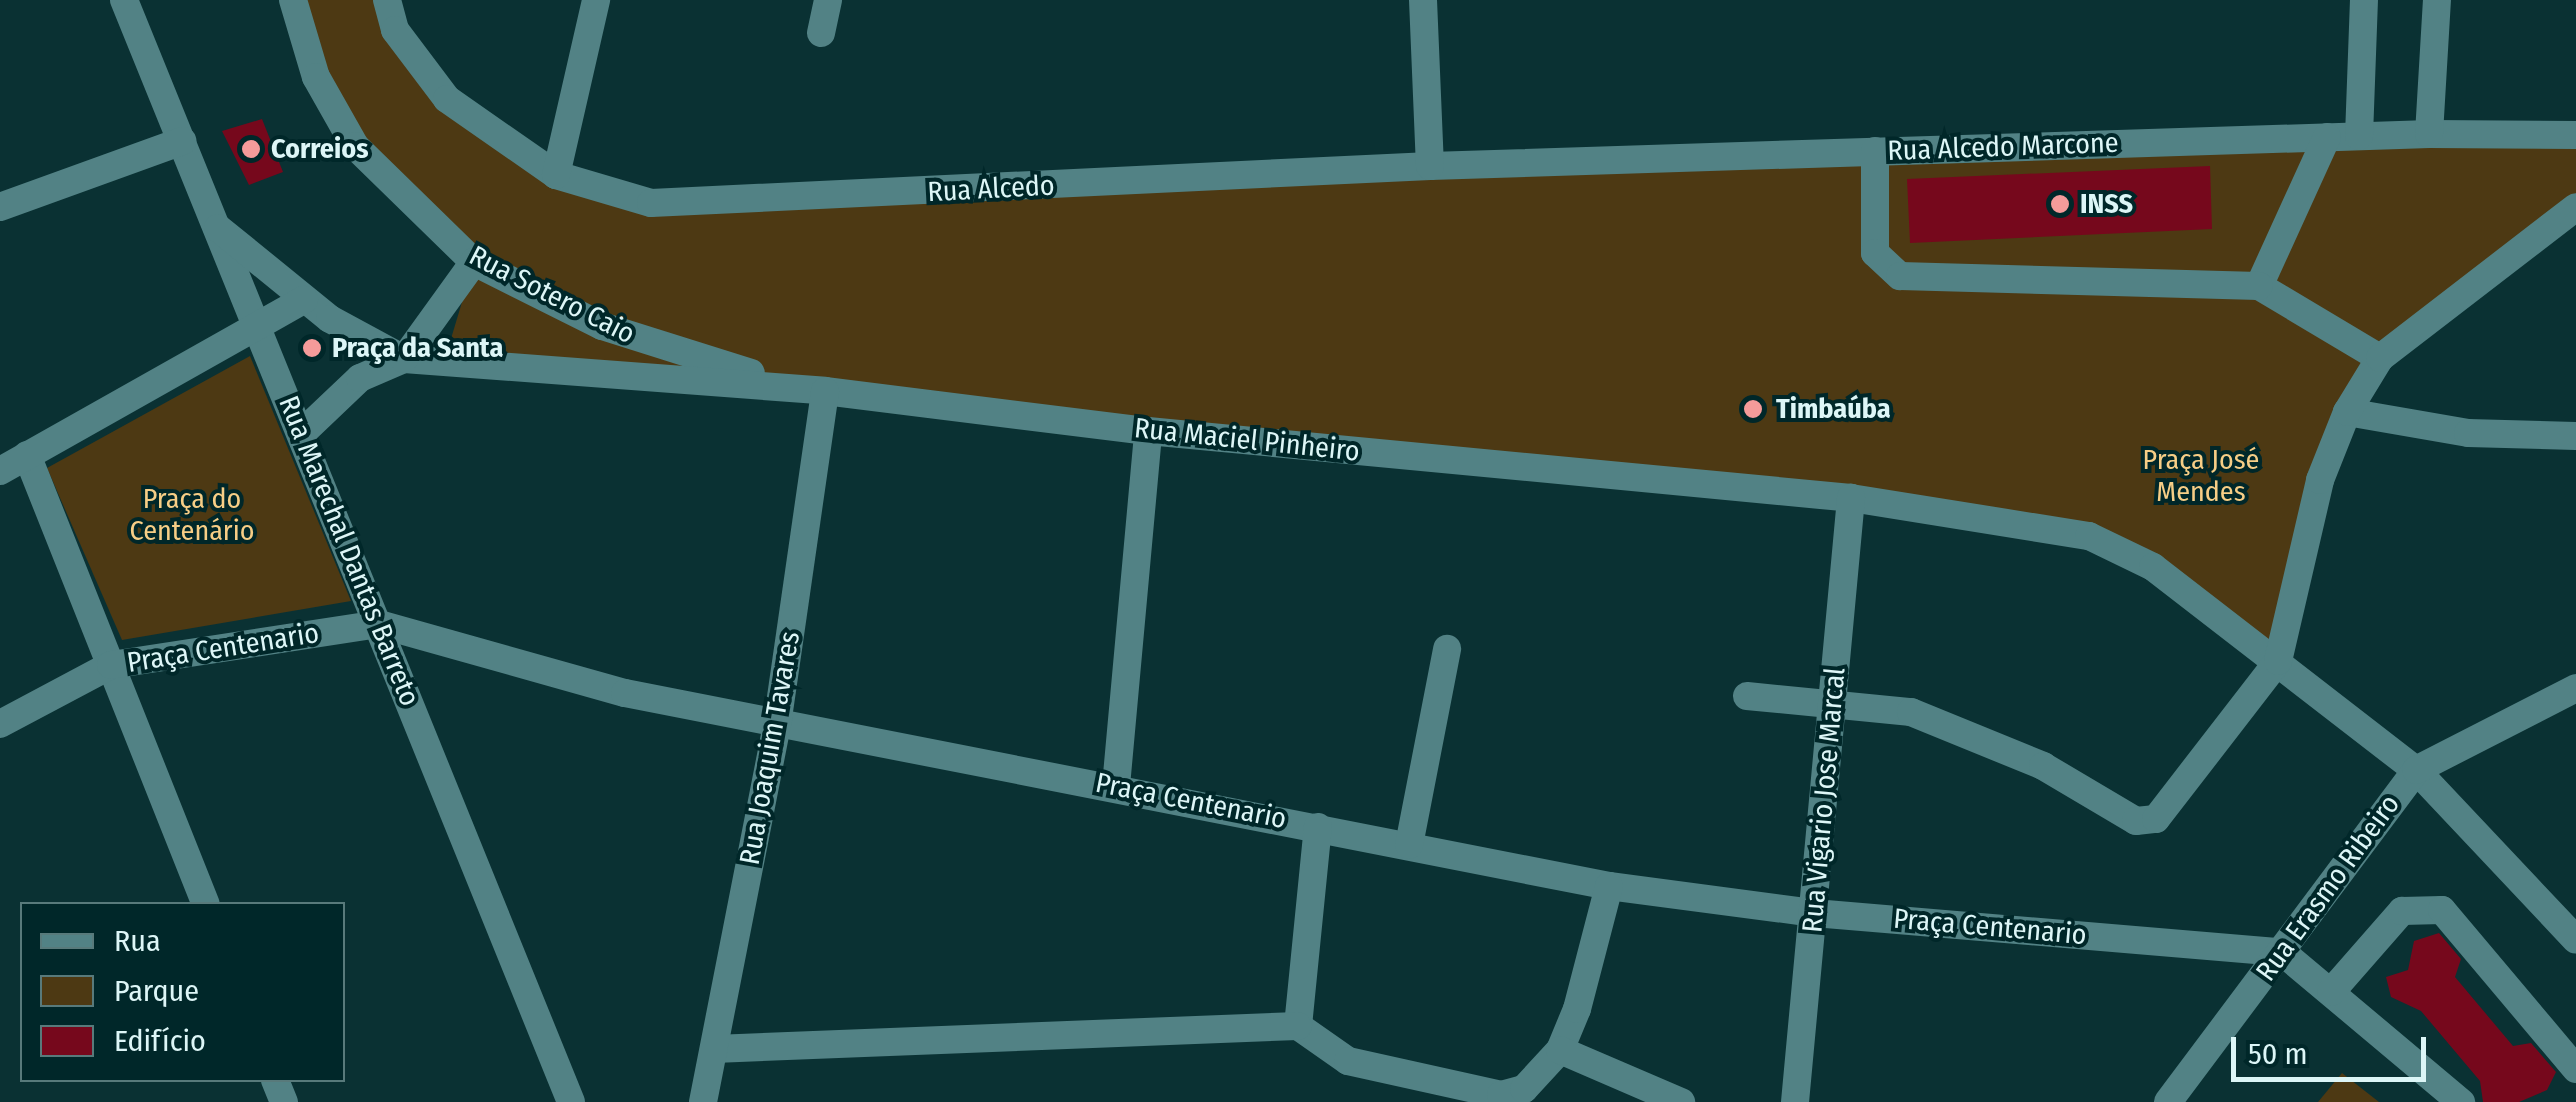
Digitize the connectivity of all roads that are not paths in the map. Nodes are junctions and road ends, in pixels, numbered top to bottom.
1 (124, 0) edge
2 (293, 0) edge
3 (387, 0) edge
4 (596, 0) edge
5 (828, 0) edge
6 (1423, 0) edge
7 (2364, 0) edge
8 (2437, 0) edge
9 (821, 33) dead end
10 (2429, 134) junction
11 (2576, 135) edge
12 (2360, 136) junction
13 (2327, 138) junction
14 (182, 141) junction
15 (1875, 151) junction
16 (1430, 166) junction
17 (556, 174) junction
18 (2576, 206) edge
19 (0, 207) edge
20 (218, 228) junction
21 (474, 262) junction
22 (2258, 286) junction
23 (304, 300) junction
24 (258, 329) junction
25 (2380, 358) junction
26 (404, 359) junction
27 (825, 392) junction
28 (2347, 412) junction
29 (1148, 431) junction
30 (302, 433) junction
31 (2576, 436) edge
32 (27, 455) junction
33 (0, 471) edge
34 (1851, 498) junction
35 (378, 624) junction
36 (1448, 649) dead end
37 (2278, 661) junction
38 (111, 665) junction
39 (2576, 688) edge
40 (1747, 696) dead end
41 (1832, 700) junction
42 (778, 718) junction
43 (0, 724) edge
44 (2416, 770) junction
45 (1116, 786) junction
46 (1318, 826) junction
47 (1409, 845) junction
48 (1609, 886) junction
49 (205, 902) edge
50 (1814, 912) junction
51 (2576, 940) edge
52 (2282, 952) junction
53 (2330, 992) junction
54 (1298, 1026) junction
55 (714, 1049) junction
56 (1560, 1050) junction
57 (2576, 1069) edge
58 (571, 1102) edge
59 (703, 1102) edge
60 (1681, 1102) edge
61 (1795, 1102) edge
62 (2168, 1102) edge
63 (2461, 1102) edge

1 - 14 street, Rua Marechal Dantas Barreto
2 - 21 street, Rua Sotero Caio
3 - 17 street, Rua Alcedo
4 - 17 street
5 - 9 street
6 - 16 street
7 - 12 street
8 - 10 street
10 - 11 street, Rua Alcedo Marcone
10 - 12 street, Rua Alcedo Marcone
12 - 13 street, Rua Alcedo Marcone
13 - 15 street, Rua Alcedo Marcone
13 - 22 street
14 - 19 street
14 - 20 street, Rua Marechal Dantas Barreto
15 - 16 street, Rua Alcedo Marcone
15 - 22 street
16 - 17 street, Rua Alcedo
18 - 25 street
20 - 23 street, Rua Maciel Pinheiro
20 - 24 street, Rua Marechal Dantas Barreto
21 - 26 street
21 - 27 street, Rua Sotero Caio
22 - 25 street
23 - 24 street
23 - 26 street, Rua Maciel Pinheiro
24 - 30 street, Rua Marechal Dantas Barreto
24 - 32 street
25 - 28 street
26 - 27 street, Rua Maciel Pinheiro
26 - 30 street
27 - 29 street, Rua Maciel Pinheiro
27 - 42 street, Rua Joaquim Tavares
28 - 31 street
28 - 37 street
29 - 34 street, Rua Maciel Pinheiro
29 - 45 street
30 - 35 street, Rua Marechal Dantas Barreto
32 - 33 street
32 - 38 street
34 - 37 street, Rua Maciel Pinheiro
34 - 41 street, Rua Vigario Jose Marcal
35 - 38 street, Praça Centenario
35 - 42 street, Praça Centenario
35 - 58 street, Rua Marechal Dantas Barreto
36 - 47 street
37 - 41 street
37 - 44 street, Rua Maciel Pinheiro
38 - 43 street, Praça Centenario
38 - 49 street
39 - 44 street
40 - 41 street
41 - 50 street, Rua Vigario Jose Marcal
42 - 45 street, Praça Centenario
42 - 55 street, Rua Joaquim Tavares
44 - 51 street, Rua Maciel Pinheiro
44 - 52 street, Rua Erasmo Ribeiro
45 - 46 street, Praça Centenario
46 - 47 street, Praça Centenario
46 - 54 street
47 - 48 street, Praça Centenario
48 - 50 street, Praça Centenario
48 - 56 street
50 - 52 street, Praça Centenario
50 - 61 street, Rua Vigario Jose Marcal
52 - 53 street
52 - 62 street, Rua Erasmo Ribeiro
53 - 57 street
53 - 63 street
54 - 55 street
54 - 56 street
55 - 59 street, Rua Joaquim Tavares
56 - 60 street

